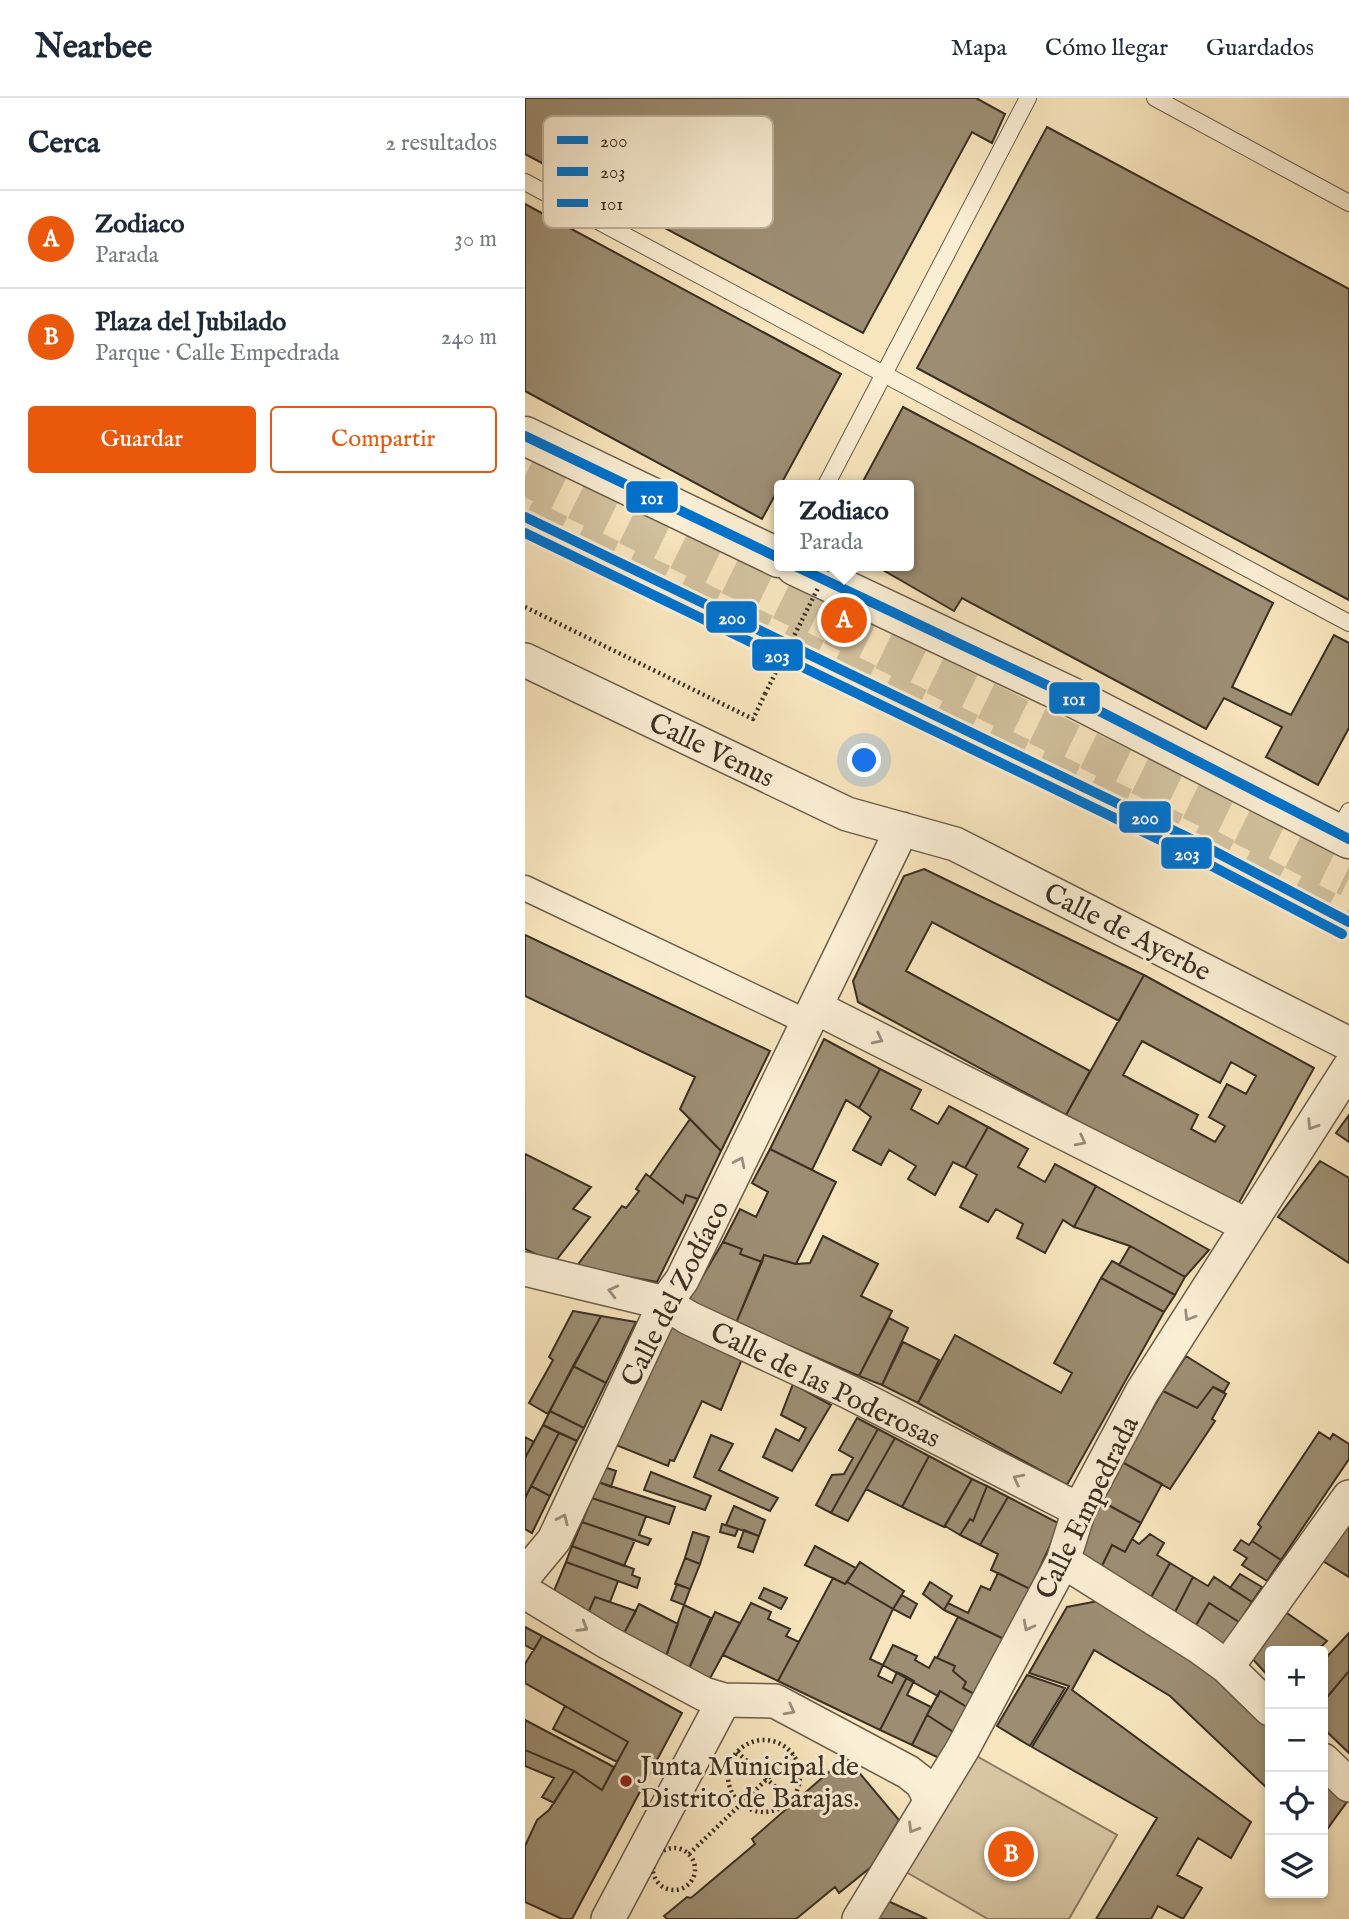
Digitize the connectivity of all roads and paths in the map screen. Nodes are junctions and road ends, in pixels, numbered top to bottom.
1 (1028, 98) edge
2 (1155, 98) edge
3 (525, 182) edge
4 (543, 192) edge
5 (1349, 203) edge
6 (611, 228) edge
7 (885, 375) junction
8 (525, 436) edge
9 (829, 480) edge
10 (774, 556) edge
11 (806, 571) edge
12 (826, 571) edge
13 (525, 607) edge
14 (1349, 623) edge
15 (525, 660) edge
16 (1345, 827) edge
17 (902, 829) junction
18 (525, 888) edge
19 (813, 1016) junction
20 (1349, 1044) edge
21 (1349, 1068) edge
22 (1246, 1225) junction
23 (525, 1269) edge
24 (665, 1303) junction
25 (1349, 1497) edge
26 (1079, 1510) junction
27 (1063, 1561) junction
28 (525, 1575) edge
29 (525, 1592) edge
30 (1227, 1667) junction
31 (724, 1700) junction
32 (1265, 1704) edge
33 (737, 1752) junction
34 (793, 1754) junction
35 (1328, 1765) edge
36 (767, 1779) junction
37 (1349, 1785) edge
38 (930, 1798) junction
39 (790, 1801) junction
40 (742, 1803) junction
41 (689, 1854) dead end
42 (608, 1919) edge
43 (859, 1919) edge

1 - 7 lane
2 - 5 lane
3 - 4 lane
6 - 7 lane
7 - 9 lane
7 - 14 lane
8 - 10 street
11 - 16 street
12 - 13 path, bridge
15 - 17 street, Calle Venus
17 - 19 street, Calle del Zodíaco
17 - 20 street, Calle de Ayerbe
18 - 19 street
19 -> 22 street
24 -> 19 street, Calle del Zodíaco
21 -> 22 street, Calle Empedrada
22 -> 26 street, Calle Empedrada
24 -> 23 street, Calle de las Poderosas
26 -> 24 street, Calle de las Poderosas
28 -> 24 street, Calle del Zodíaco
25 - 30 street
26 - 27 street, Calle Empedrada
27 - 30 street
27 -> 38 street, Calle Empedrada
29 -> 31 street
30 - 32 street
31 -> 38 street
31 - 42 street
33 - 34 path
33 - 36 path
33 - 40 path
34 - 36 path
34 - 39 path
35 - 37 street
36 - 39 path
36 - 40 path
38 -> 43 street, Calle Empedrada
39 - 40 path
40 - 41 path

